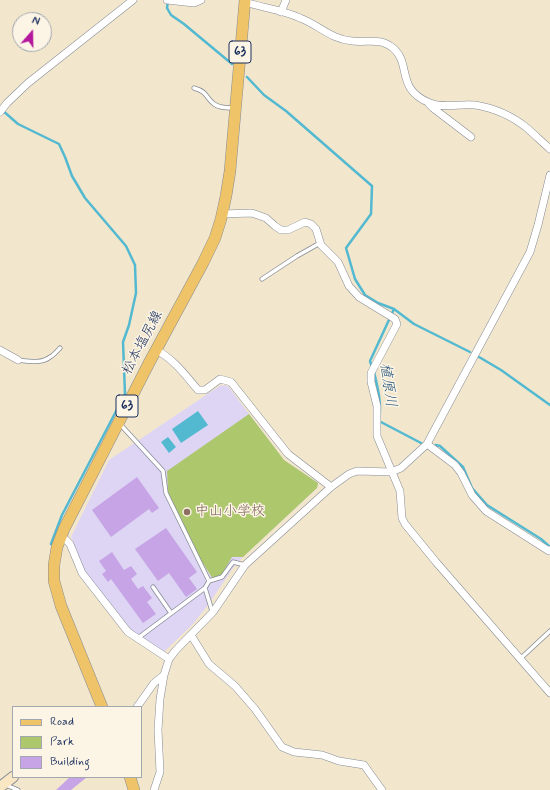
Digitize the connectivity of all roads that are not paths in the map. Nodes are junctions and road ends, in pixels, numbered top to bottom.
1 (133, 0) edge
2 (167, 0) edge
3 (171, 0) edge
4 (200, 0) edge
5 (286, 0) edge
6 (245, 1) edge
7 (281, 12) junction
8 (194, 88) dead end
9 (428, 102) junction
10 (234, 108) junction
11 (0, 112) edge
12 (471, 137) dead end
13 (550, 148) edge
14 (550, 175) edge
15 (222, 214) junction
16 (321, 242) junction
17 (262, 279) dead end
18 (60, 348) dead end
19 (0, 350) edge
20 (156, 350) junction
21 (18, 360) joint
22 (118, 423) junction
23 (427, 444) junction
24 (391, 472) junction
25 (331, 487) junction
26 (62, 536) junction
27 (550, 550) edge
28 (245, 565) junction
29 (209, 581) junction
30 (153, 587) dead end
31 (205, 588) junction
32 (213, 612) junction
33 (172, 613) junction
34 (550, 631) edge
35 (191, 635) junction
36 (138, 638) junction
37 (169, 659) junction
38 (520, 659) junction
39 (164, 675) junction
40 (550, 693) edge
41 (102, 706) edge
42 (138, 706) edge
43 (12, 778) edge
44 (130, 778) edge
45 (2, 785) edge
46 (18, 790) edge
47 (134, 790) edge
48 (154, 790) edge
49 (382, 790) edge

1 - 11 street
2 - 3 street
3 - 4 street
5 - 7 street
6 - 7 street
6 - 10 main road, 松本塩尻線 / 63
7 - 9 street
8 - 10 lane
9 - 12 street
9 - 13 street
10 - 15 main road, 松本塩尻線 / 63
14 - 23 street
15 - 16 street
15 - 20 main road, 松本塩尻線 / 63
16 - 17 lane
16 - 24 street
18 - 21 lane
19 - 21 street
20 - 22 main road, 松本塩尻線 / 63
20 - 25 street
22 - 26 main road, 松本塩尻線 / 63
22 - 29 lane
23 - 24 street
23 - 27 street
24 - 25 street
24 - 38 street
25 - 28 street
26 - 36 street
26 - 41 main road, 松本塩尻線 / 63
28 - 29 lane
28 - 32 street
29 - 31 lane
30 - 33 lane
31 - 32 lane
31 - 33 lane
32 - 35 street
33 - 36 lane
34 - 38 lane
35 - 37 street
35 - 49 street
36 - 37 street
37 - 39 street
38 - 40 street
39 - 42 street
39 - 48 street
43 - 45 main road
44 - 47 main road
45 - 46 lane

